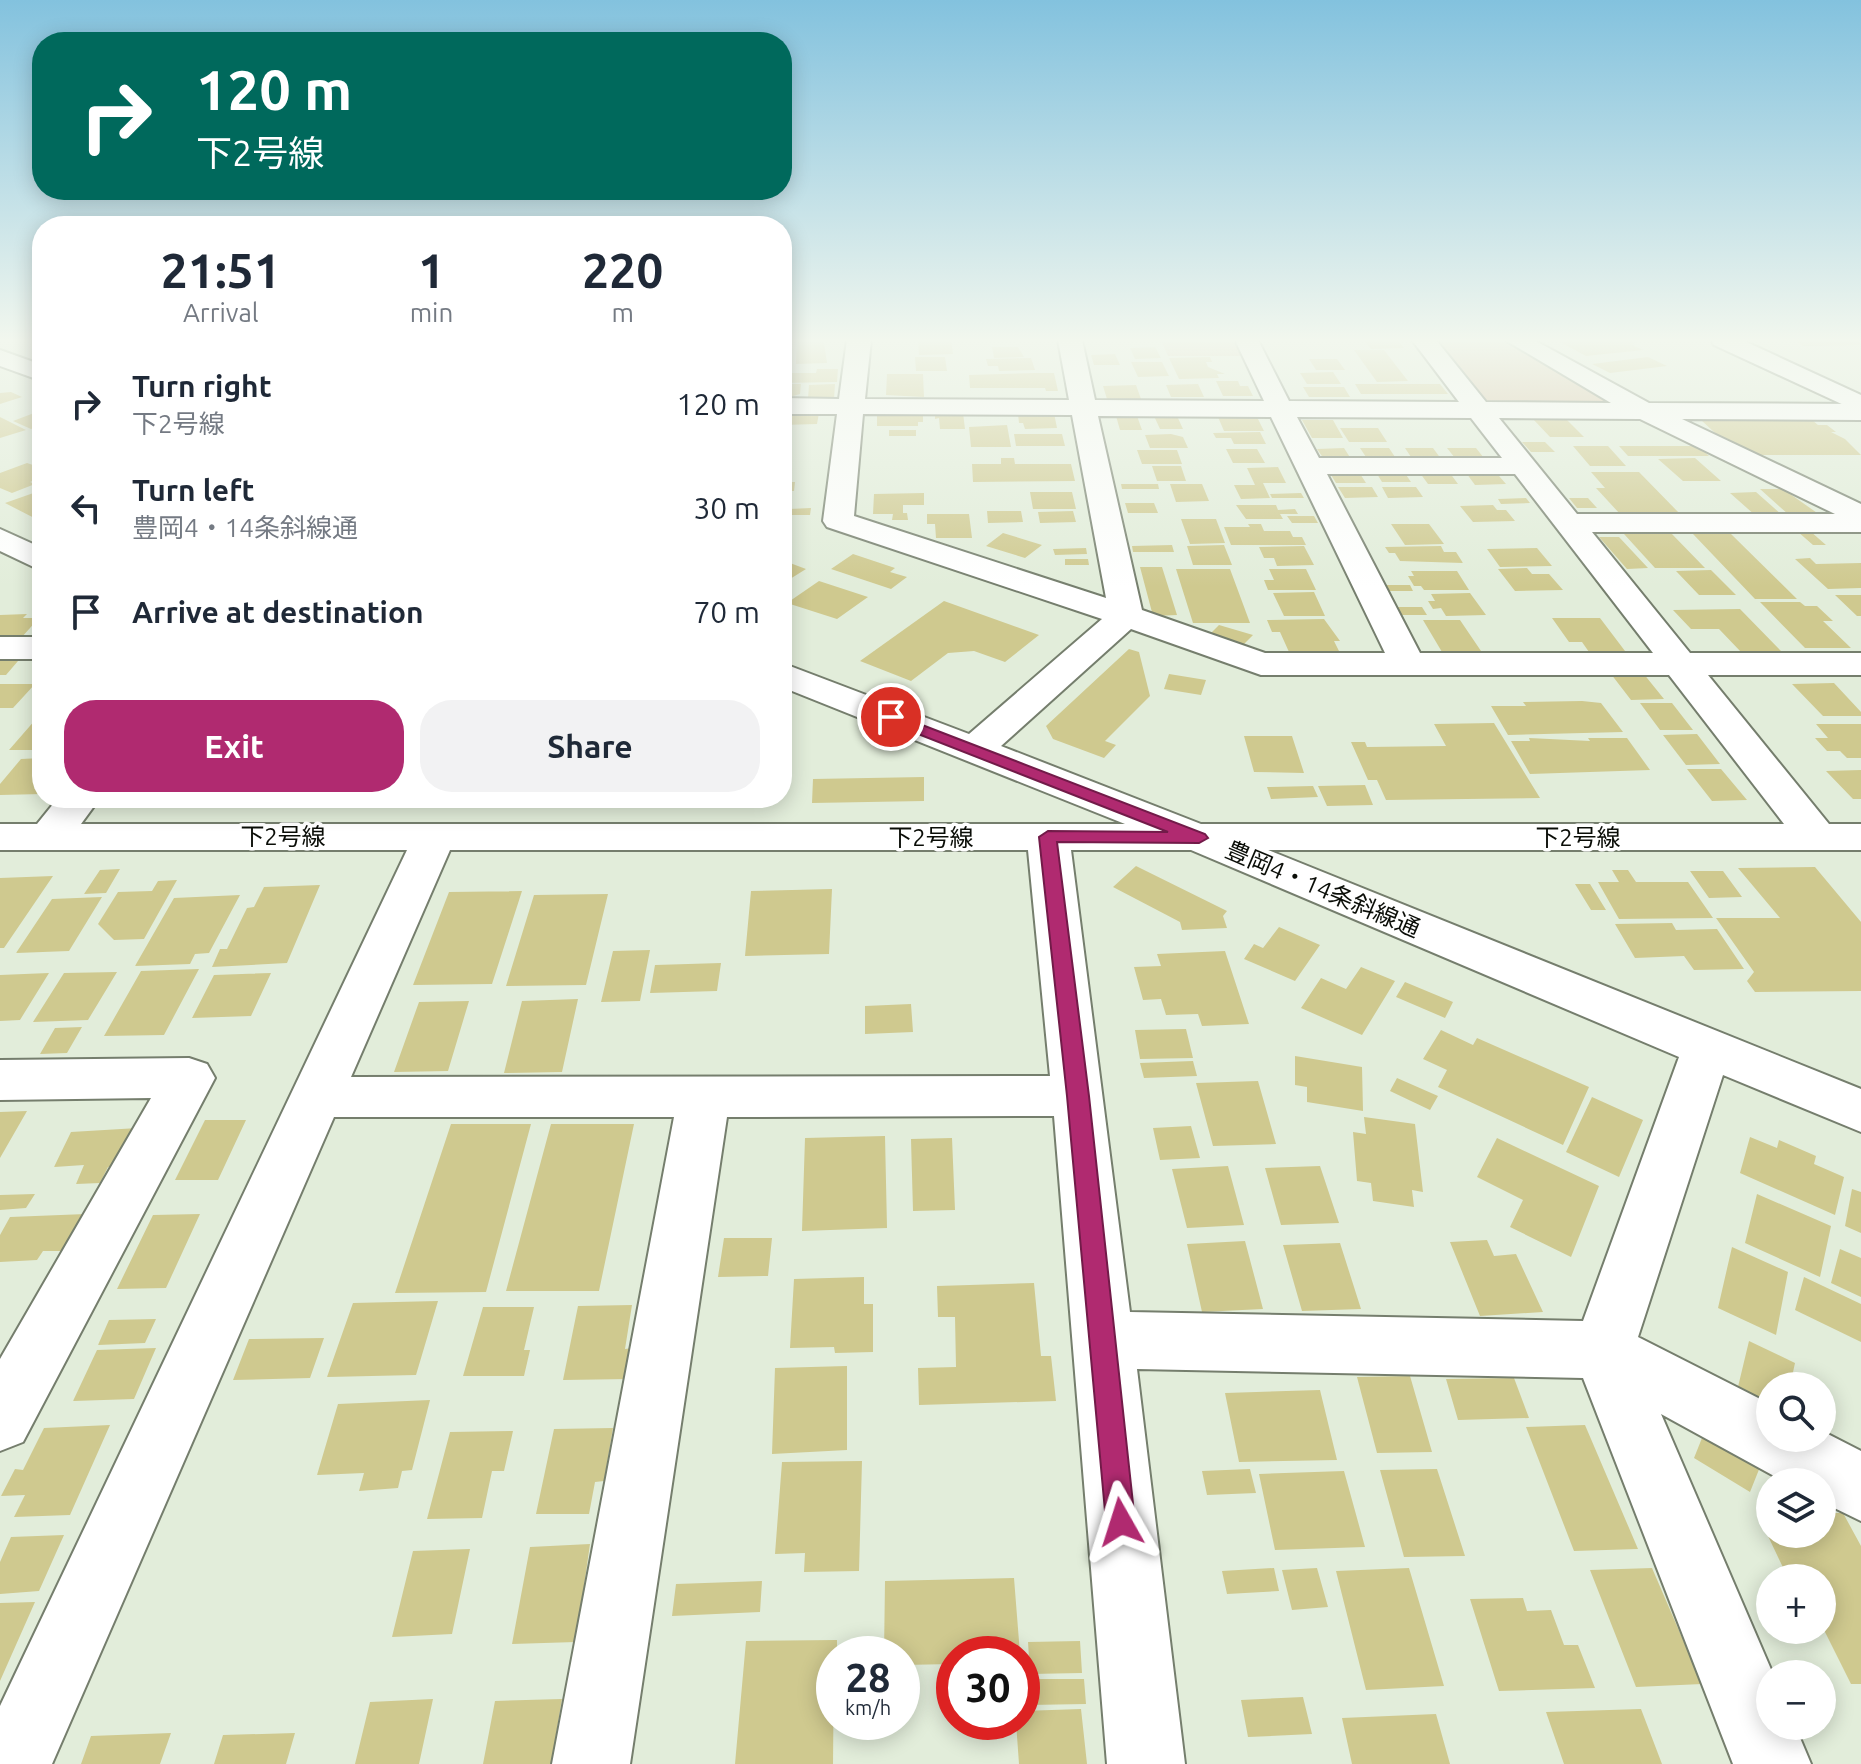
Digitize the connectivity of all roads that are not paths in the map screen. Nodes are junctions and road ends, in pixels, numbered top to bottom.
1 (850, 422) edge
2 (1086, 422) edge
3 (1287, 422) edge
4 (1490, 422) edge
5 (1669, 422) edge
6 (1311, 466) junction
7 (1525, 466) junction
8 (1861, 515) edge
9 (1568, 523) junction
10 (1861, 523) edge
11 (0, 538) edge
12 (32, 556) edge
13 (1126, 616) junction
14 (0, 648) edge
15 (32, 648) edge
16 (1677, 663) junction
17 (1861, 664) edge
18 (1408, 665) junction
19 (792, 678) edge
20 (973, 750) junction
21 (72, 808) edge
22 (435, 836) junction
23 (0, 837) edge
24 (49, 837) junction
25 (1048, 837) junction
26 (1817, 837) junction
27 (1861, 837) edge
28 (1199, 838) junction
29 (1707, 1048) junction
30 (0, 1080) edge
31 (704, 1095) junction
32 (1078, 1096) junction
33 (315, 1097) junction
34 (1861, 1111) edge
35 (1102, 1340) junction
36 (1603, 1350) junction
37 (0, 1420) edge
38 (1861, 1487) edge
39 (13, 1764) edge
40 (591, 1764) edge
41 (1146, 1764) edge
42 (1772, 1764) edge

1 - 13 street
2 - 13 street
3 - 6 street
4 - 7 street
5 - 8 street
6 - 7 street
6 - 18 street
7 - 9 street
9 - 10 street
9 - 16 street
11 - 12 street
13 - 18 street
13 - 20 street
14 - 15 street
16 - 17 street
16 - 18 street
16 - 26 street
19 - 20 street, 豊岡4・14条斜線通
20 - 28 street, 豊岡4・14条斜線通
21 - 24 street
22 - 24 street, 下2号線
22 - 25 street, 下2号線
22 - 33 street
23 - 24 street, 下2号線
25 - 28 street, 下2号線
25 - 32 street
26 - 27 street, 下2号線
26 - 28 street, 下2号線
28 - 29 street, 豊岡4・14条斜線通
29 - 34 street, 豊岡4・14条斜線通
29 - 36 street
30 - 37 street
31 - 32 street
31 - 33 street
31 - 40 street
32 - 35 street
33 - 39 street
35 - 36 street
35 - 41 street
36 - 38 street
36 - 42 street

